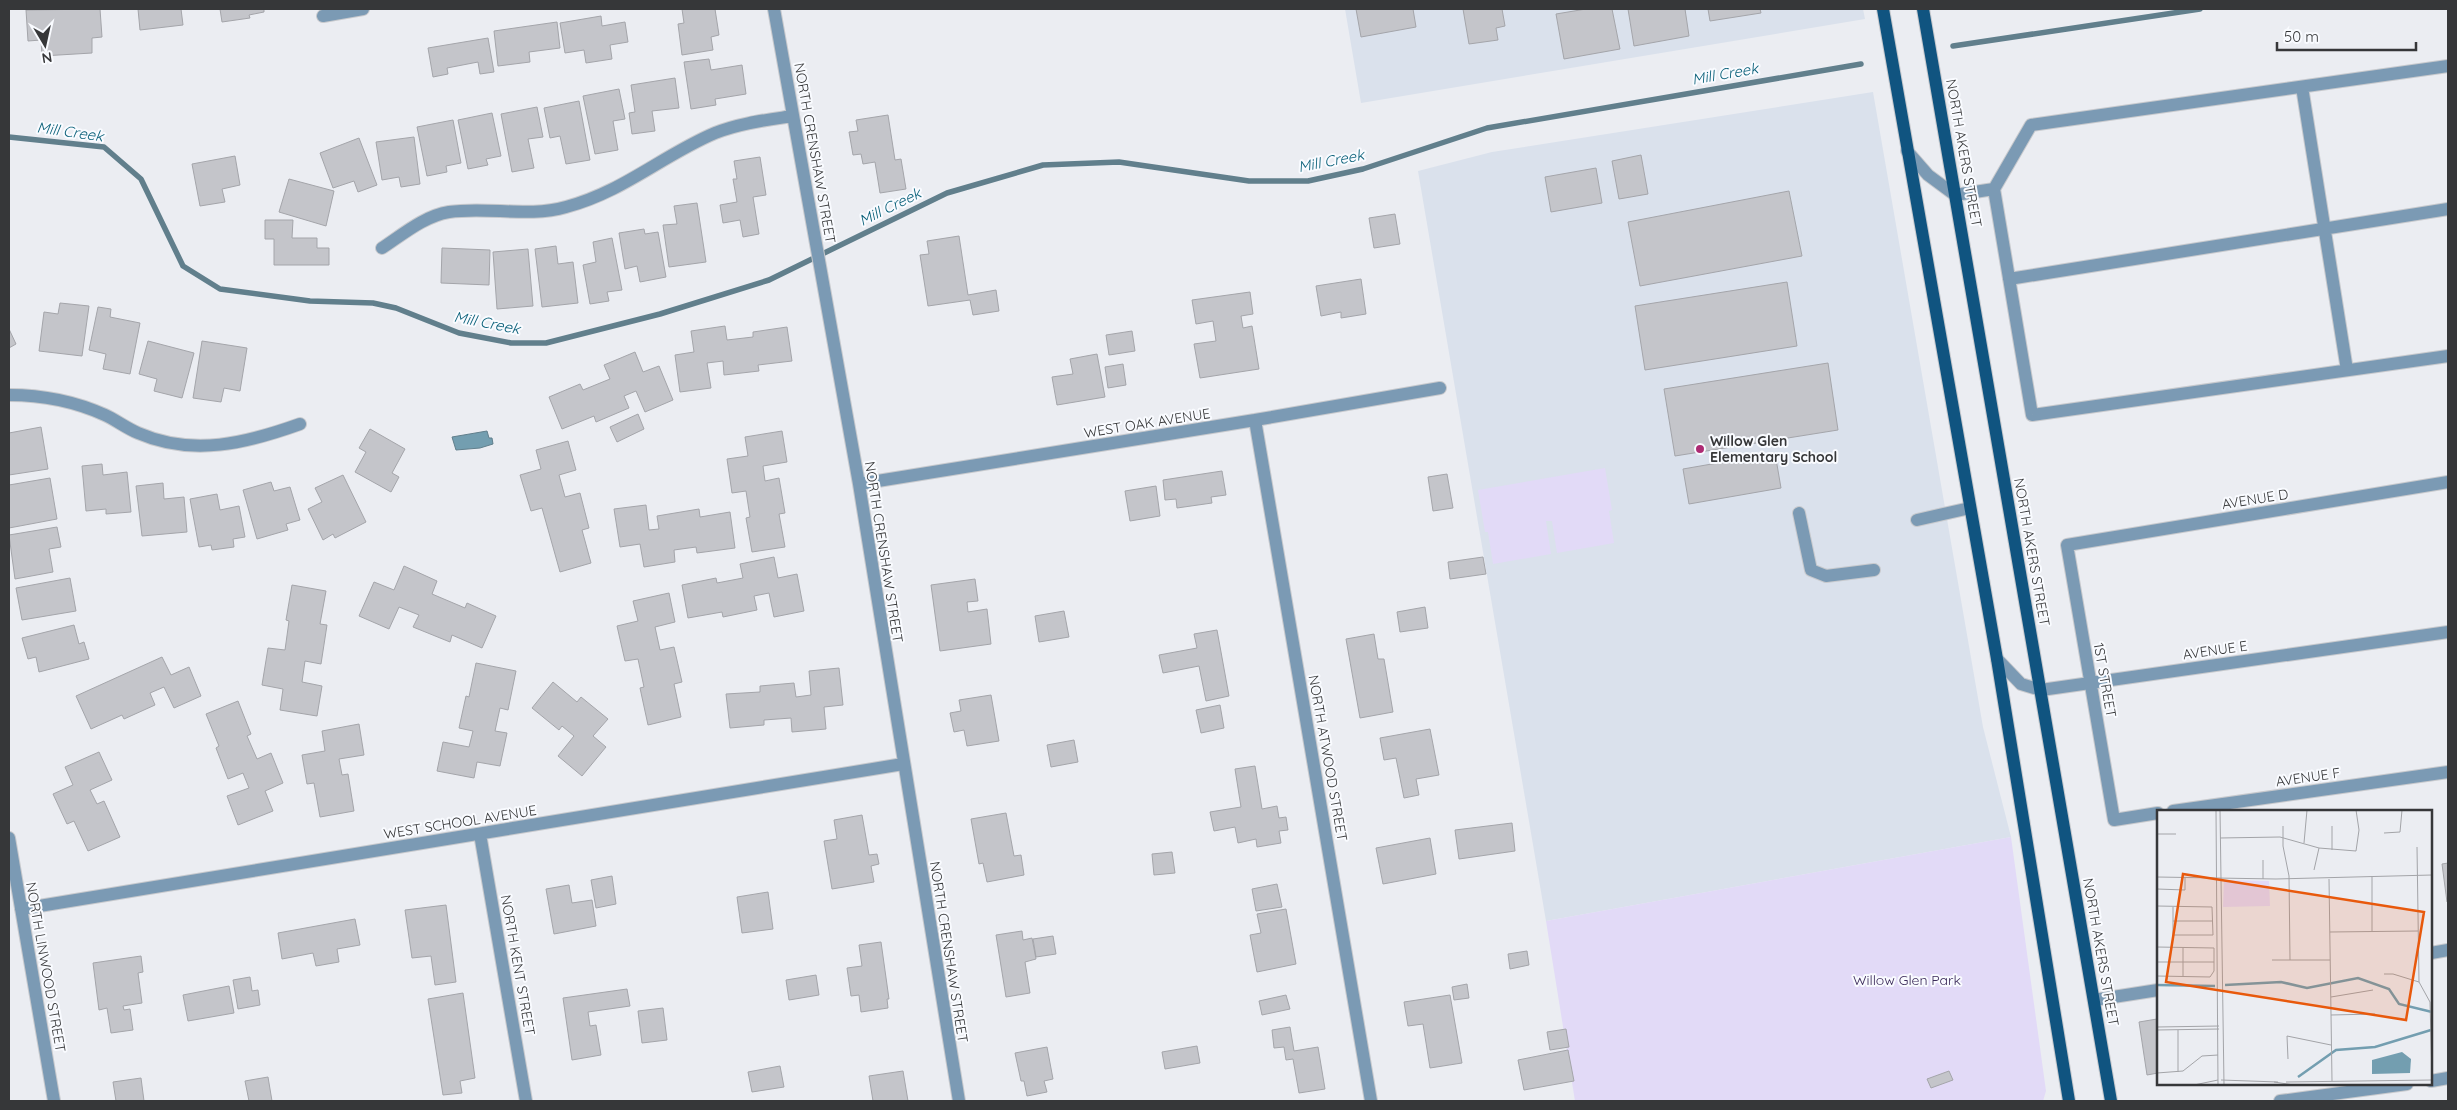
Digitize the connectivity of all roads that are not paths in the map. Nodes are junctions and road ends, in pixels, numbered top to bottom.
1 (363, 9) edge
2 (774, 9) edge
3 (1883, 9) edge
4 (1923, 9) edge
5 (323, 16) dead end
6 (2448, 66) edge
7 (2302, 86) junction
8 (793, 116) junction
9 (1907, 151) junction
10 (1994, 189) junction
11 (1955, 194) junction
12 (2448, 209) edge
13 (2324, 229) junction
14 (382, 248) dead end
15 (2009, 279) junction
16 (2448, 356) edge
17 (2347, 370) junction
18 (1440, 388) dead end
19 (9, 395) edge
20 (1255, 420) junction
21 (300, 424) dead end
22 (2448, 482) edge
23 (858, 484) junction
24 (1970, 508) junction
25 (1799, 513) dead end
26 (1917, 520) dead end
27 (2067, 546) joint
28 (1874, 570) dead end
29 (2448, 632) edge
30 (1997, 659) junction
31 (2091, 683) junction
32 (2041, 690) junction
33 (903, 764) junction
34 (2448, 772) edge
35 (2180, 810) edge
36 (2157, 813) edge
37 (480, 834) junction
38 (9, 838) edge
39 (21, 909) junction
40 (2448, 950) edge
41 (2432, 953) edge
42 (2157, 990) edge
43 (2094, 1000) junction
44 (2432, 1078) edge
45 (2448, 1078) edge
46 (2306, 1085) edge
47 (2399, 1085) edge
48 (2309, 1097) junction
49 (54, 1101) edge
50 (526, 1101) edge
51 (959, 1101) edge
52 (1371, 1101) edge
53 (2069, 1101) edge
54 (2111, 1101) edge
55 (2280, 1101) edge

1 - 5 street
2 - 8 street, NORTH CRENSHAW STREET
3 - 9 main road
4 - 11 main road, NORTH AKERS STREET
6 - 7 street
7 - 10 street
7 - 13 street
8 - 14 street
8 - 23 street, NORTH CRENSHAW STREET
9 - 11 street
9 - 24 main road
10 - 11 street
10 - 15 street
11 - 32 main road, NORTH AKERS STREET
12 - 13 street
13 - 15 street
13 - 17 street
15 - 17 street
16 - 17 street
18 - 20 street, WEST OAK AVENUE
19 - 21 street
20 - 23 street, WEST OAK AVENUE
20 - 52 street, NORTH ATWOOD STREET
22 - 27 street, AVENUE D
23 - 33 street, NORTH CRENSHAW STREET
24 - 26 street
24 - 30 main road
25 - 28 street
27 - 31 street, 1ST STREET
29 - 31 street, AVENUE E
30 - 32 street, AVENUE E
30 - 53 main road
31 - 32 street, AVENUE E
31 - 36 street, 1ST STREET
32 - 43 main road, NORTH AKERS STREET
33 - 37 street, WEST SCHOOL AVENUE
33 - 51 street, NORTH CRENSHAW STREET
34 - 35 street, AVENUE F
37 - 39 street, WEST SCHOOL AVENUE
37 - 50 street, NORTH KENT STREET
38 - 39 street, NORTH LINWOOD STREET
39 - 49 street, NORTH LINWOOD STREET
40 - 41 street
42 - 43 street
43 - 54 main road, NORTH AKERS STREET
44 - 45 street
46 - 48 street
47 - 48 street
48 - 55 street

